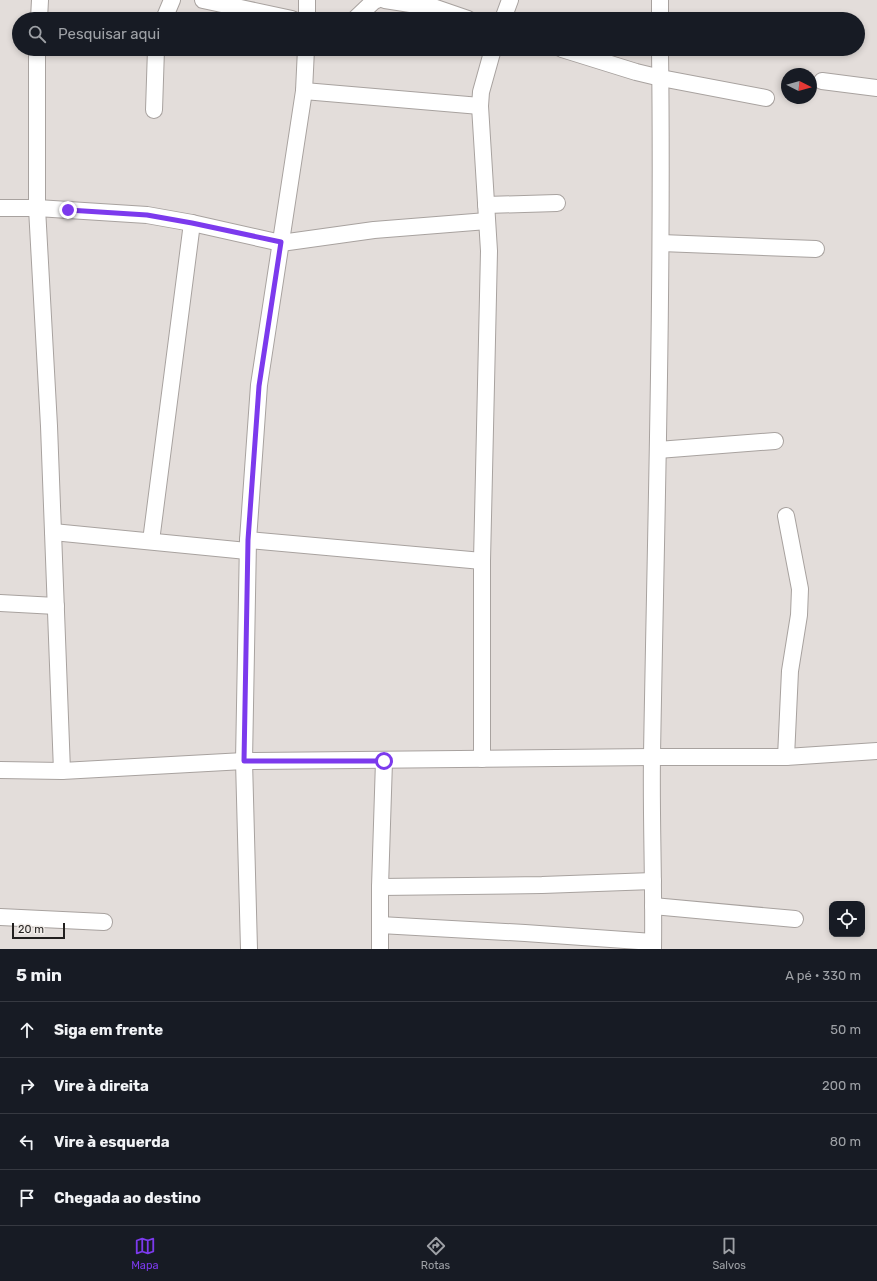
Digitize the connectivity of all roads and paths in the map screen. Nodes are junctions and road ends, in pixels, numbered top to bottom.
1 (40, 0) edge
2 (172, 0) edge
3 (203, 0) edge
4 (307, 0) edge
5 (377, 0) edge
6 (385, 0) edge
7 (510, 0) edge
8 (660, 0) edge
9 (39, 12) edge
10 (167, 12) edge
11 (259, 12) edge
12 (307, 12) edge
13 (362, 12) edge
14 (448, 12) edge
15 (506, 12) edge
16 (660, 12) edge
17 (37, 56) edge
18 (156, 56) edge
19 (306, 56) edge
20 (491, 56) edge
21 (585, 56) edge
22 (660, 56) edge
23 (660, 78) junction
24 (822, 81) dead end
25 (877, 88) edge
26 (304, 91) junction
27 (766, 98) dead end
28 (480, 106) junction
29 (154, 110) dead end
30 (557, 203) dead end
31 (486, 204) junction
32 (0, 208) edge
33 (37, 208) junction
34 (487, 221) junction
35 (192, 223) junction
36 (281, 242) junction
37 (660, 243) junction
38 (816, 249) dead end
39 (775, 441) dead end
40 (658, 450) junction
41 (786, 516) dead end
42 (53, 532) junction
43 (151, 541) junction
44 (248, 545) junction
45 (482, 560) junction
46 (0, 603) edge
47 (56, 606) junction
48 (877, 751) edge
49 (652, 757) junction
50 (786, 757) junction
51 (482, 759) junction
52 (244, 761) junction
53 (384, 761) junction
54 (0, 770) edge
55 (62, 771) junction
56 (653, 881) junction
57 (380, 887) junction
58 (653, 906) junction
59 (0, 917) edge
60 (795, 919) dead end
61 (104, 922) dead end
62 (380, 925) junction
63 (653, 945) edge
64 (249, 949) edge
65 (380, 949) edge

1 - 9 street
2 - 10 street
3 - 11 street
4 - 12 street
5 - 13 street
6 - 14 street
7 - 15 street
8 - 16 street
17 - 33 street
18 - 29 street
19 - 26 street
20 - 28 street
21 - 23 street
22 - 23 street
23 - 27 street
23 - 37 street
24 - 25 street
26 - 28 street
26 - 36 street
28 - 31 street
30 - 31 street
31 - 34 street
32 - 33 street
33 - 35 street
33 - 42 street
34 - 36 street
34 - 45 street
35 - 36 street
35 - 43 street
36 - 44 street
37 - 38 street
37 - 40 street
39 - 40 street
40 - 49 street
41 - 50 street
42 - 43 street
42 - 47 street
43 - 44 street
44 - 45 street
44 - 52 street
45 - 51 street
46 - 47 street
47 - 55 street
48 - 50 street
49 - 50 street
49 - 51 street
49 - 56 street
51 - 53 street
52 - 53 street
52 - 55 street
52 - 64 street
53 - 57 street
54 - 55 street
56 - 57 street
56 - 58 street
57 - 62 street
58 - 60 street
58 - 63 street
59 - 61 street
62 - 63 street
62 - 65 street

